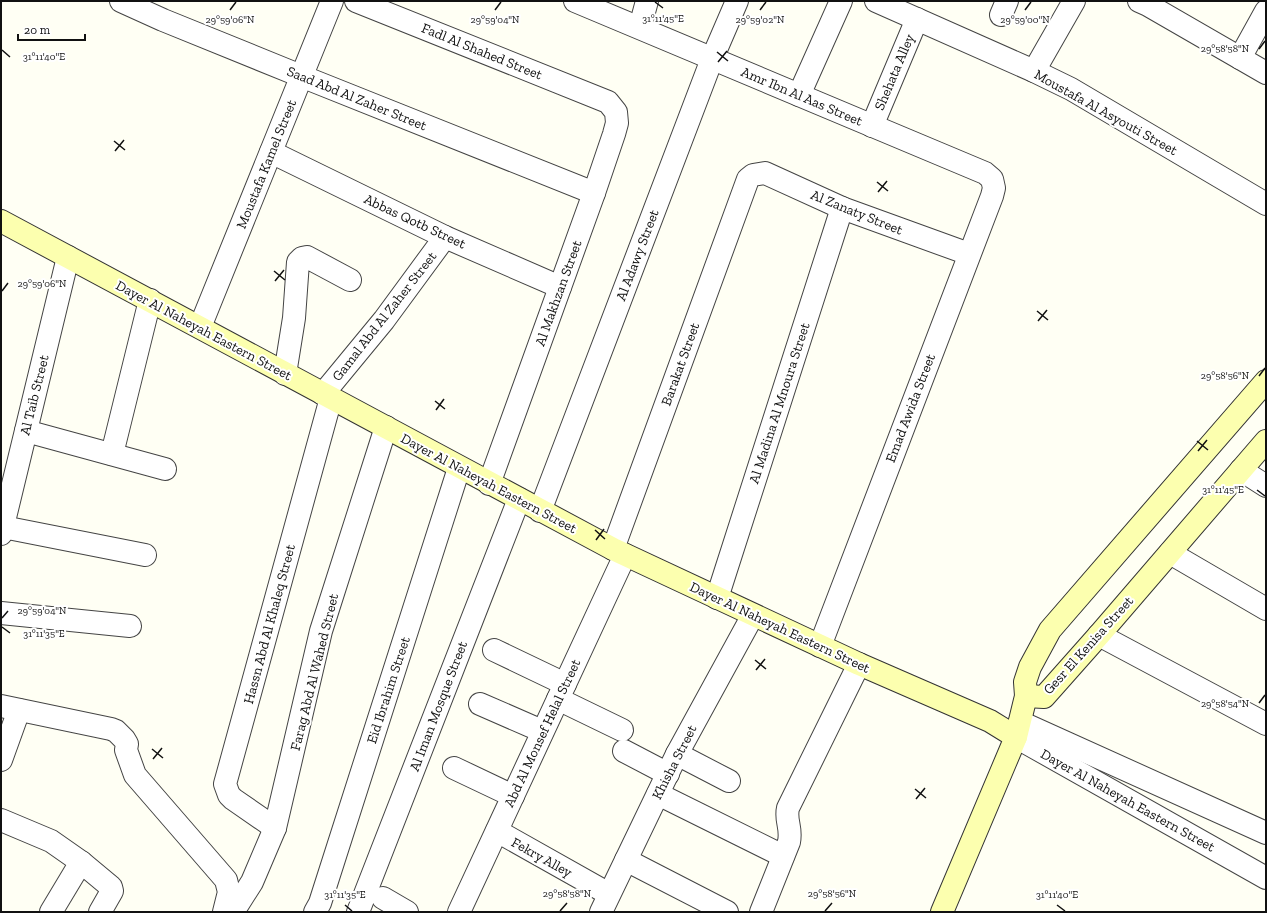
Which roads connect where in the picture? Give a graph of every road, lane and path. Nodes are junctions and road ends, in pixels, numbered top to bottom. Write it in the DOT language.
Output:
graph roads {
  1 [pos="121,1"];
  2 [pos="332,1"];
  3 [pos="356,1"];
  4 [pos="575,1"];
  5 [pos="646,1"];
  6 [pos="737,1"];
  7 [pos="840,1"];
  8 [pos="876,1"];
  9 [pos="1074,1"];
  10 [pos="1146,2"];
  11 [pos="1266,11"];
  12 [pos="917,19"];
  13 [pos="640,27"];
  14 [pos="1240,58"];
  15 [pos="712,59"];
  16 [pos="1034,71"];
  17 [pos="1266,73"];
  18 [pos="301,76"];
  19 [pos="798,95"];
  20 [pos="608,102"];
  21 [pos="872,126"];
  22 [pos="271,152"];
  23 [pos="985,173"];
  24 [pos="748,179"];
  25 [pos="594,193"];
  26 [pos="1266,204"];
  27 [pos="842,208"];
  28 [pos="1,221"];
  29 [pos="445,237"];
  30 [pos="969,254"];
  31 [pos="68,256"];
  32 [pos="350,280"];
  33 [pos="560,287"];
  34 [pos="150,300"];
  35 [pos="200,327"];
  36 [pos="285,374"];
  37 [pos="1266,381"];
  38 [pos="327,396"];
  39 [pos="386,427"];
  40 [pos="26,431"];
  41 [pos="1266,441"];
  42 [pos="112,454"];
  43 [pos="459,468"];
  44 [pos="166,469"];
  45 [pos="1241,470"];
  46 [pos="489,484"];
  47 [pos="1266,486"];
  48 [pos="519,499"];
  49 [pos="540,511"];
  50 [pos="2,530"];
  51 [pos="619,552"];
  52 [pos="1170,553"];
  53 [pos="145,555"];
  54 [pos="717,598"];
  55 [pos="1266,609"];
  56 [pos="1,613"];
  57 [pos="752,615"];
  58 [pos="130,626"];
  59 [pos="1099,635"];
  60 [pos="820,646"];
  61 [pos="494,650"];
  62 [pos="859,664"];
  63 [pos="561,691"];
  64 [pos="1026,696"];
  65 [pos="480,704"];
  66 [pos="10,708"];
  67 [pos="1266,724"];
  68 [pos="1018,730"];
  69 [pos="542,732"];
  70 [pos="677,754"];
  71 [pos="1,760"];
  72 [pos="454,768"];
  73 [pos="668,774"];
  74 [pos="729,781"];
  75 [pos="658,794"];
  76 [pos="513,796"];
  77 [pos="1,820"];
  78 [pos="275,828"];
  79 [pos="497,831"];
  80 [pos="1266,833"];
  81 [pos="783,856"];
  82 [pos="626,860"];
  83 [pos="81,862"];
  84 [pos="1266,878"];
  85 [pos="383,898"];
  86 [pos="605,903"];
  87 [pos="51,912"];
  88 [pos="100,912"];
  89 [pos="224,912"];
  90 [pos="233,912"];
  91 [pos="315,912"];
  92 [pos="358,912"];
  93 [pos="407,912"];
  94 [pos="459,912"];
  95 [pos="727,912"];
  96 [pos="761,912"];
  97 [pos="942,912"];
  1 -- 18 [label="street, Saad Abd Al Zaher Street"];
  2 -- 18 [label="street, Moustafa Kamel Street"];
  3 -- 20 [label="street, Fadl Al Shahed Street"];
  4 -- 13 [label="street, Amr Ibn Al Aas Street"];
  5 -- 13 [label="street"];
  6 -- 15 [label="street, Al Adawy Street"];
  7 -- 19 [label="street"];
  8 -- 12 [label="street, Moustafa Al Asyouti Street"];
  9 -- 16 [label="street"];
  10 -- 14 [label="street"];
  11 -- 14 [label="street"];
  12 -- 16 [label="street, Moustafa Al Asyouti Street"];
  12 -- 21 [label="street, Shehata Alley"];
  13 -- 15 [label="street, Amr Ibn Al Aas Street"];
  14 -- 17 [label="street"];
  15 -- 19 [label="street, Amr Ibn Al Aas Street"];
  15 -- 49 [label="street, Al Adawy Street"];
  16 -- 26 [label="street, Moustafa Al Asyouti Street"];
  18 -- 22 [label="street, Moustafa Kamel Street"];
  18 -- 25 [label="street, Saad Abd Al Zaher Street"];
  19 -- 21 [label="street, Amr Ibn Al Aas Street"];
  20 -- 25 [label="street, Al Makhzan Street"];
  21 -- 23 [label="street, Amr Ibn Al Aas Street"];
  22 -- 29 [label="street, Abbas Qotb Street"];
  22 -- 35 [label="street, Moustafa Kamel Street"];
  23 -- 30 [label="street, Emad Awida Street"];
  24 -- 27 [label="street, Al Zanaty Street"];
  24 -- 51 [label="street, Barakat Street"];
  25 -- 33 [label="street, Al Makhzan Street"];
  27 -- 30 [label="street, Al Zanaty Street"];
  27 -- 54 [label="street, Al Madina Al Mnoura Street"];
  28 -- 31 [label="street, Dayer Al Naheyah Eastern Street"];
  29 -- 33 [label="street, Abbas Qotb Street"];
  29 -- 38 [label="street, Gamal Abd Al Zaher Street"];
  30 -- 60 [label="street, Emad Awida Street"];
  31 -- 34 [label="street, Dayer Al Naheyah Eastern Street"];
  31 -- 40 [label="street, Al Taib Street"];
  32 -- 36 [label="street"];
  33 -- 46 [label="street, Al Makhzan Street"];
  34 -- 35 [label="street, Dayer Al Naheyah Eastern Street"];
  34 -- 42 [label="street"];
  35 -- 36 [label="street, Dayer Al Naheyah Eastern Street"];
  36 -- 38 [label="street, Dayer Al Naheyah Eastern Street"];
  37 -- 64 [label="street, Gesr El Kenisa Street"];
  38 -- 39 [label="street, Dayer Al Naheyah Eastern Street"];
  38 -- 78 [label="street, Hassn Abd Al Khaleq Street"];
  39 -- 43 [label="street, Dayer Al Naheyah Eastern Street"];
  39 -- 78 [label="street, Farag Abd Al Wahed Street"];
  40 -- 42 [label="street"];
  40 -- 50 [label="street, Al Taib Street"];
  41 -- 45 [label="street, Gesr El Kenisa Street"];
  42 -- 44 [label="street"];
  43 -- 46 [label="street, Dayer Al Naheyah Eastern Street"];
  43 -- 91 [label="street, Eid Ibrahim Street"];
  45 -- 47 [label="street"];
  45 -- 52 [label="street, Gesr El Kenisa Street"];
  46 -- 48 [label="street, Dayer Al Naheyah Eastern Street"];
  48 -- 49 [label="street, Dayer Al Naheyah Eastern Street"];
  48 -- 92 [label="street, Al Iman Mosque Street"];
  49 -- 51 [label="street, Dayer Al Naheyah Eastern Street"];
  50 -- 53 [label="street"];
  51 -- 54 [label="street, Dayer Al Naheyah Eastern Street"];
  51 -- 63 [label="street, Abd Al Monsef Helal Street"];
  52 -- 55 [label="street"];
  52 -- 59 [label="street, Gesr El Kenisa Street"];
  54 -- 57 [label="street, Dayer Al Naheyah Eastern Street"];
  56 -- 58 [label="street"];
  57 -- 60 [label="street, Dayer Al Naheyah Eastern Street"];
  57 -- 70 [label="street, Khisha Street"];
  59 -- 64 [label="street, Gesr El Kenisa Street"];
  59 -- 67 [label="street"];
  60 -- 62 [label="street, Dayer Al Naheyah Eastern Street"];
  61 -- 63 [label="street"];
  62 -- 68 [label="street, Dayer Al Naheyah Eastern Street"];
  62 -- 81 [label="street"];
  63 -- 69 [label="street, Abd Al Monsef Helal Street"];
  63 -- 73 [label="street"];
  64 -- 68 [label="street"];
  65 -- 69 [label="street"];
  66 -- 71 [label="street"];
  66 -- 89 [label="street"];
  68 -- 80 [label="street, Dayer Al Naheyah Eastern Street"];
  68 -- 84 [label="street, Dayer Al Naheyah Eastern Street"];
  68 -- 97 [label="street"];
  69 -- 76 [label="street, Abd Al Monsef Helal Street"];
  70 -- 73 [label="street, Khisha Street"];
  70 -- 74 [label="street"];
  72 -- 76 [label="street"];
  73 -- 75 [label="street, Khisha Street"];
  75 -- 81 [label="street"];
  75 -- 82 [label="street, Khisha Street"];
  76 -- 79 [label="street, Abd Al Monsef Helal Street"];
  77 -- 83 [label="street"];
  78 -- 90 [label="street, Farag Abd Al Wahed Street"];
  79 -- 86 [label="street, Fekry Alley"];
  79 -- 94 [label="street, Abd Al Monsef Helal Street"];
  81 -- 96 [label="street"];
  82 -- 86 [label="street, Khisha Street"];
  82 -- 95 [label="street"];
  83 -- 87 [label="street"];
  83 -- 88 [label="street"];
  85 -- 93 [label="street"];
}
